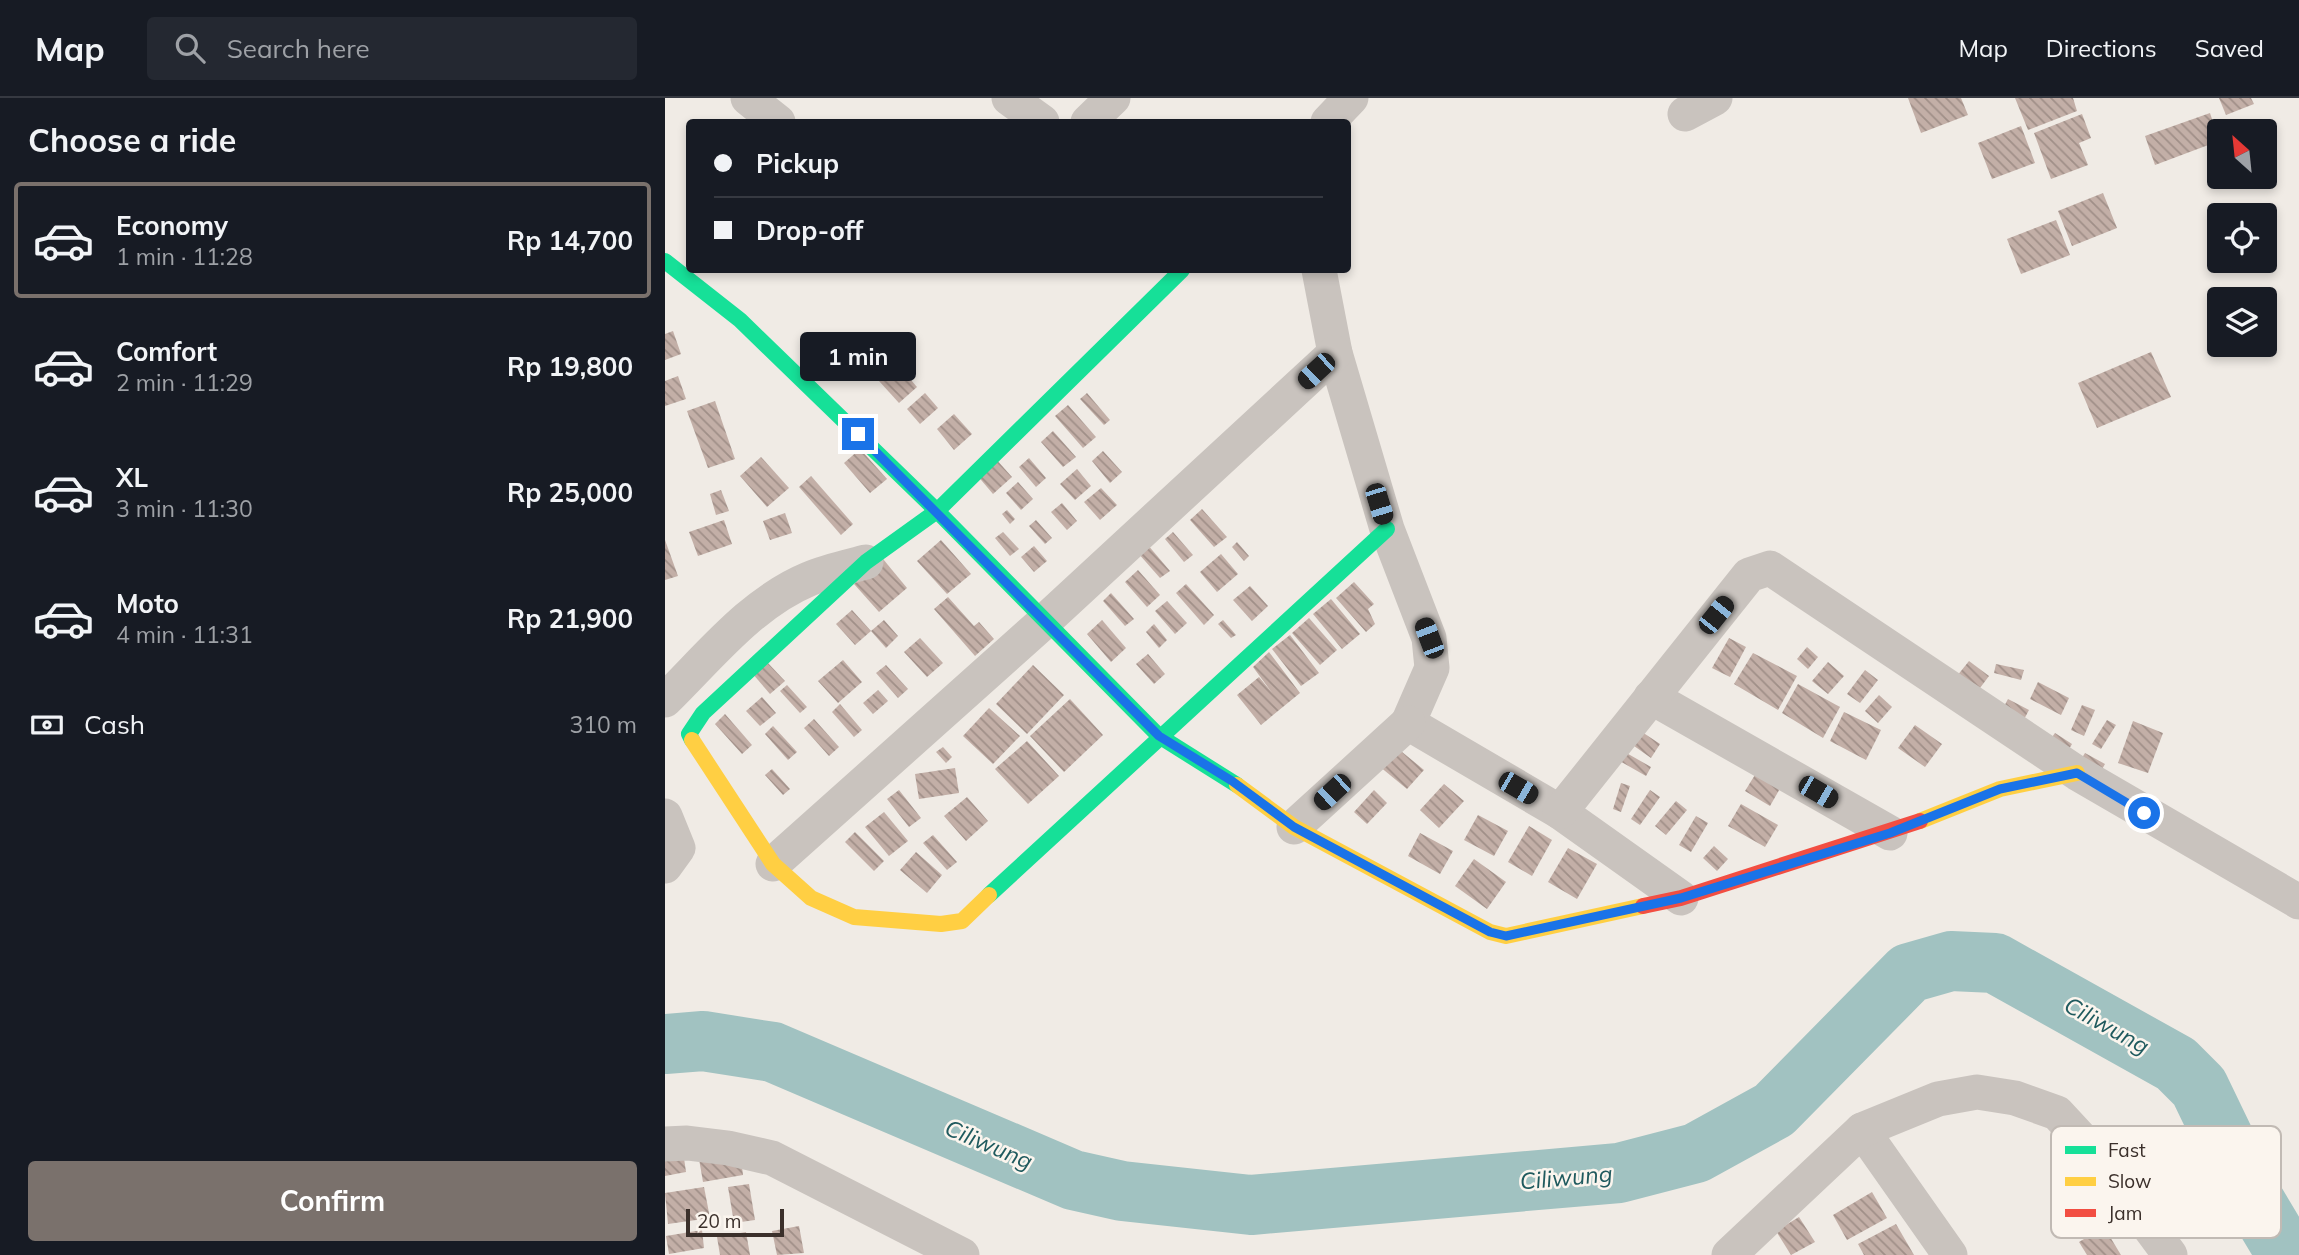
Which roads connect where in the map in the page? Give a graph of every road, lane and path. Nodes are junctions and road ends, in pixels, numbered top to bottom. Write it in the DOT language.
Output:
graph roads {
  1 [pos="748,98"];
  2 [pos="1009,98"];
  3 [pos="1113,98"];
  4 [pos="1351,98"];
  5 [pos="774,119"];
  6 [pos="1038,119"];
  7 [pos="1091,119"];
  8 [pos="1331,119"];
  9 [pos="665,261"];
  10 [pos="1179,273"];
  11 [pos="1320,273"];
  12 [pos="1335,353"];
  13 [pos="937,510"];
  14 [pos="1387,529"];
  15 [pos="866,562"];
  16 [pos="1046,620"];
  17 [pos="1651,696"];
  18 [pos="665,700"];
  19 [pos="1408,723"];
  20 [pos="1159,736"];
  21 [pos="2077,773"];
  22 [pos="1560,812"];
  23 [pos="665,816"];
  24 [pos="1294,827"];
  25 [pos="1890,833"];
  26 [pos="773,864"];
  27 [pos="665,866"];
  28 [pos="1681,898"];
  29 [pos="2299,902"];
  30 [pos="2069,1126"];
  31 [pos="1862,1130"];
  32 [pos="665,1144"];
  33 [pos="2157,1238"];
  34 [pos="961,1255"];
  35 [pos="1729,1255"];
  36 [pos="1950,1255"];
  37 [pos="2170,1255"];
  1 -- 5 [label="street"];
  2 -- 6 [label="street"];
  3 -- 7 [label="street"];
  4 -- 8 [label="street"];
  9 -- 13 [label="street"];
  10 -- 13 [label="street"];
  11 -- 12 [label="street"];
  12 -- 14 [label="street"];
  12 -- 16 [label="street"];
  13 -- 15 [label="street"];
  13 -- 16 [label="street"];
  14 -- 19 [label="street"];
  14 -- 20 [label="street"];
  15 -- 18 [label="street"];
  15 -- 26 [label="street"];
  16 -- 20 [label="street"];
  16 -- 26 [label="street"];
  17 -- 21 [label="street"];
  17 -- 22 [label="street"];
  17 -- 25 [label="street"];
  19 -- 22 [label="street"];
  19 -- 24 [label="street"];
  20 -- 24 [label="street"];
  20 -- 26 [label="street"];
  21 -- 25 [label="street"];
  21 -- 29 [label="street"];
  22 -- 28 [label="street"];
  23 -- 27 [label="street"];
  24 -- 28 [label="street"];
  25 -- 28 [label="street"];
  30 -- 31 [label="street"];
  31 -- 35 [label="street"];
  31 -- 36 [label="street"];
  32 -- 34 [label="street"];
  33 -- 37 [label="street"];
}
